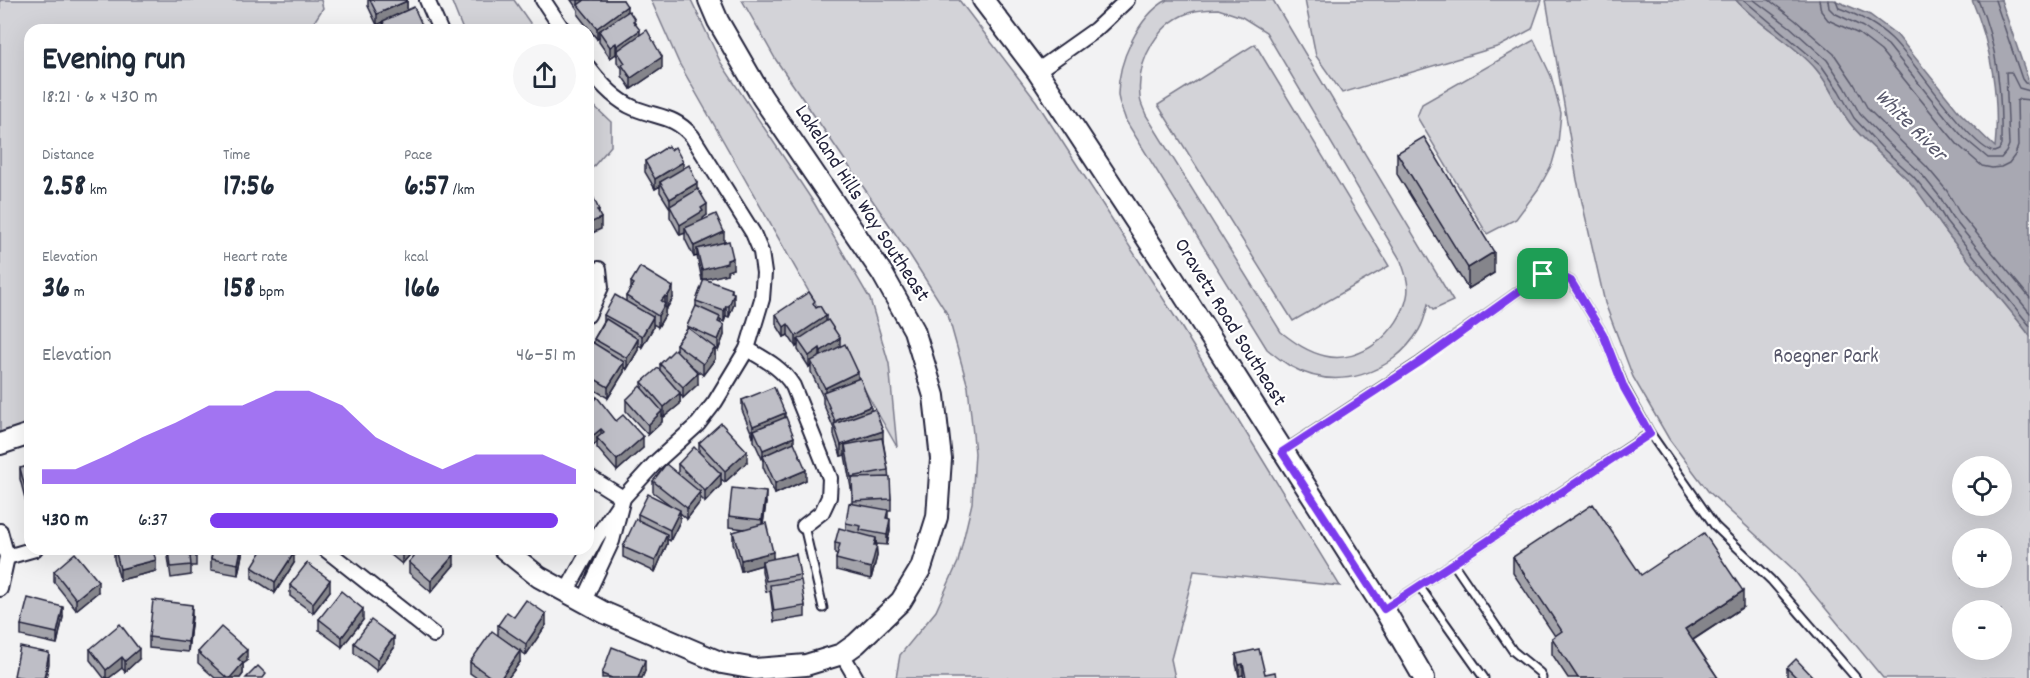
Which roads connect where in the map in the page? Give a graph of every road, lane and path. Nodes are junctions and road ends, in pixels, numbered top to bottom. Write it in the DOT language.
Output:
graph roads {
  1 [pos="427,0"];
  2 [pos="543,0"];
  3 [pos="709,0"];
  4 [pos="983,0"];
  5 [pos="1127,0"];
  6 [pos="437,24"];
  7 [pos="559,24"];
  8 [pos="1038,71"];
  9 [pos="594,75"];
  10 [pos="599,269"];
  11 [pos="594,302"];
  12 [pos="747,349"];
  13 [pos="1650,434"];
  14 [pos="24,436"];
  15 [pos="0,444"];
  16 [pos="1282,452"];
  17 [pos="594,480"];
  18 [pos="623,498"];
  19 [pos="804,526"];
  20 [pos="0,531"];
  21 [pos="594,542"];
  22 [pos="24,552"];
  23 [pos="333,555"];
  24 [pos="512,555"];
  25 [pos="587,555"];
  26 [pos="7,557"];
  27 [pos="1453,563"];
  28 [pos="1419,585"];
  29 [pos="0,589"];
  30 [pos="566,592"];
  31 [pos="584,603"];
  32 [pos="823,608"];
  33 [pos="1384,609"];
  34 [pos="434,635"];
  35 [pos="842,654"];
  36 [pos="856,678"];
  37 [pos="1424,678"];
  38 [pos="1484,678"];
  39 [pos="1542,678"];
  40 [pos="1856,678"];
  1 -- 6 [label="street"];
  2 -- 7 [label="street"];
  3 -- 35 [label="street, Lakeland Hills Way Southeast"];
  4 -- 8 [label="street, Oravetz Road Southeast"];
  5 -- 8 [label="street"];
  8 -- 16 [label="street, Oravetz Road Southeast"];
  9 -- 12 [label="street"];
  10 -- 11 [label="street"];
  12 -- 18 [label="street"];
  12 -- 19 [label="street"];
  13 -- 16 [label="lane"];
  13 -- 27 [label="lane"];
  13 -- 40 [label="lane"];
  14 -- 15 [label="street"];
  16 -- 33 [label="street, Oravetz Road Southeast"];
  17 -- 18 [label="street"];
  18 -- 21 [label="street"];
  18 -- 31 [label="street"];
  19 -- 32 [label="lane"];
  20 -- 26 [label="street"];
  22 -- 26 [label="street"];
  23 -- 34 [label="street"];
  24 -- 30 [label="street, Lakeland Hills Way Southeast"];
  25 -- 30 [label="street"];
  26 -- 29 [label="street"];
  27 -- 28 [label="lane"];
  27 -- 39 [label="lane"];
  28 -- 33 [label="lane"];
  28 -- 38 [label="lane"];
  30 -- 31 [label="street, Lakeland Hills Way Southeast"];
  31 -- 35 [label="street, Lakeland Hills Way Southeast"];
  33 -- 37 [label="street, Oravetz Road Southeast"];
  35 -- 36 [label="street"];
}
